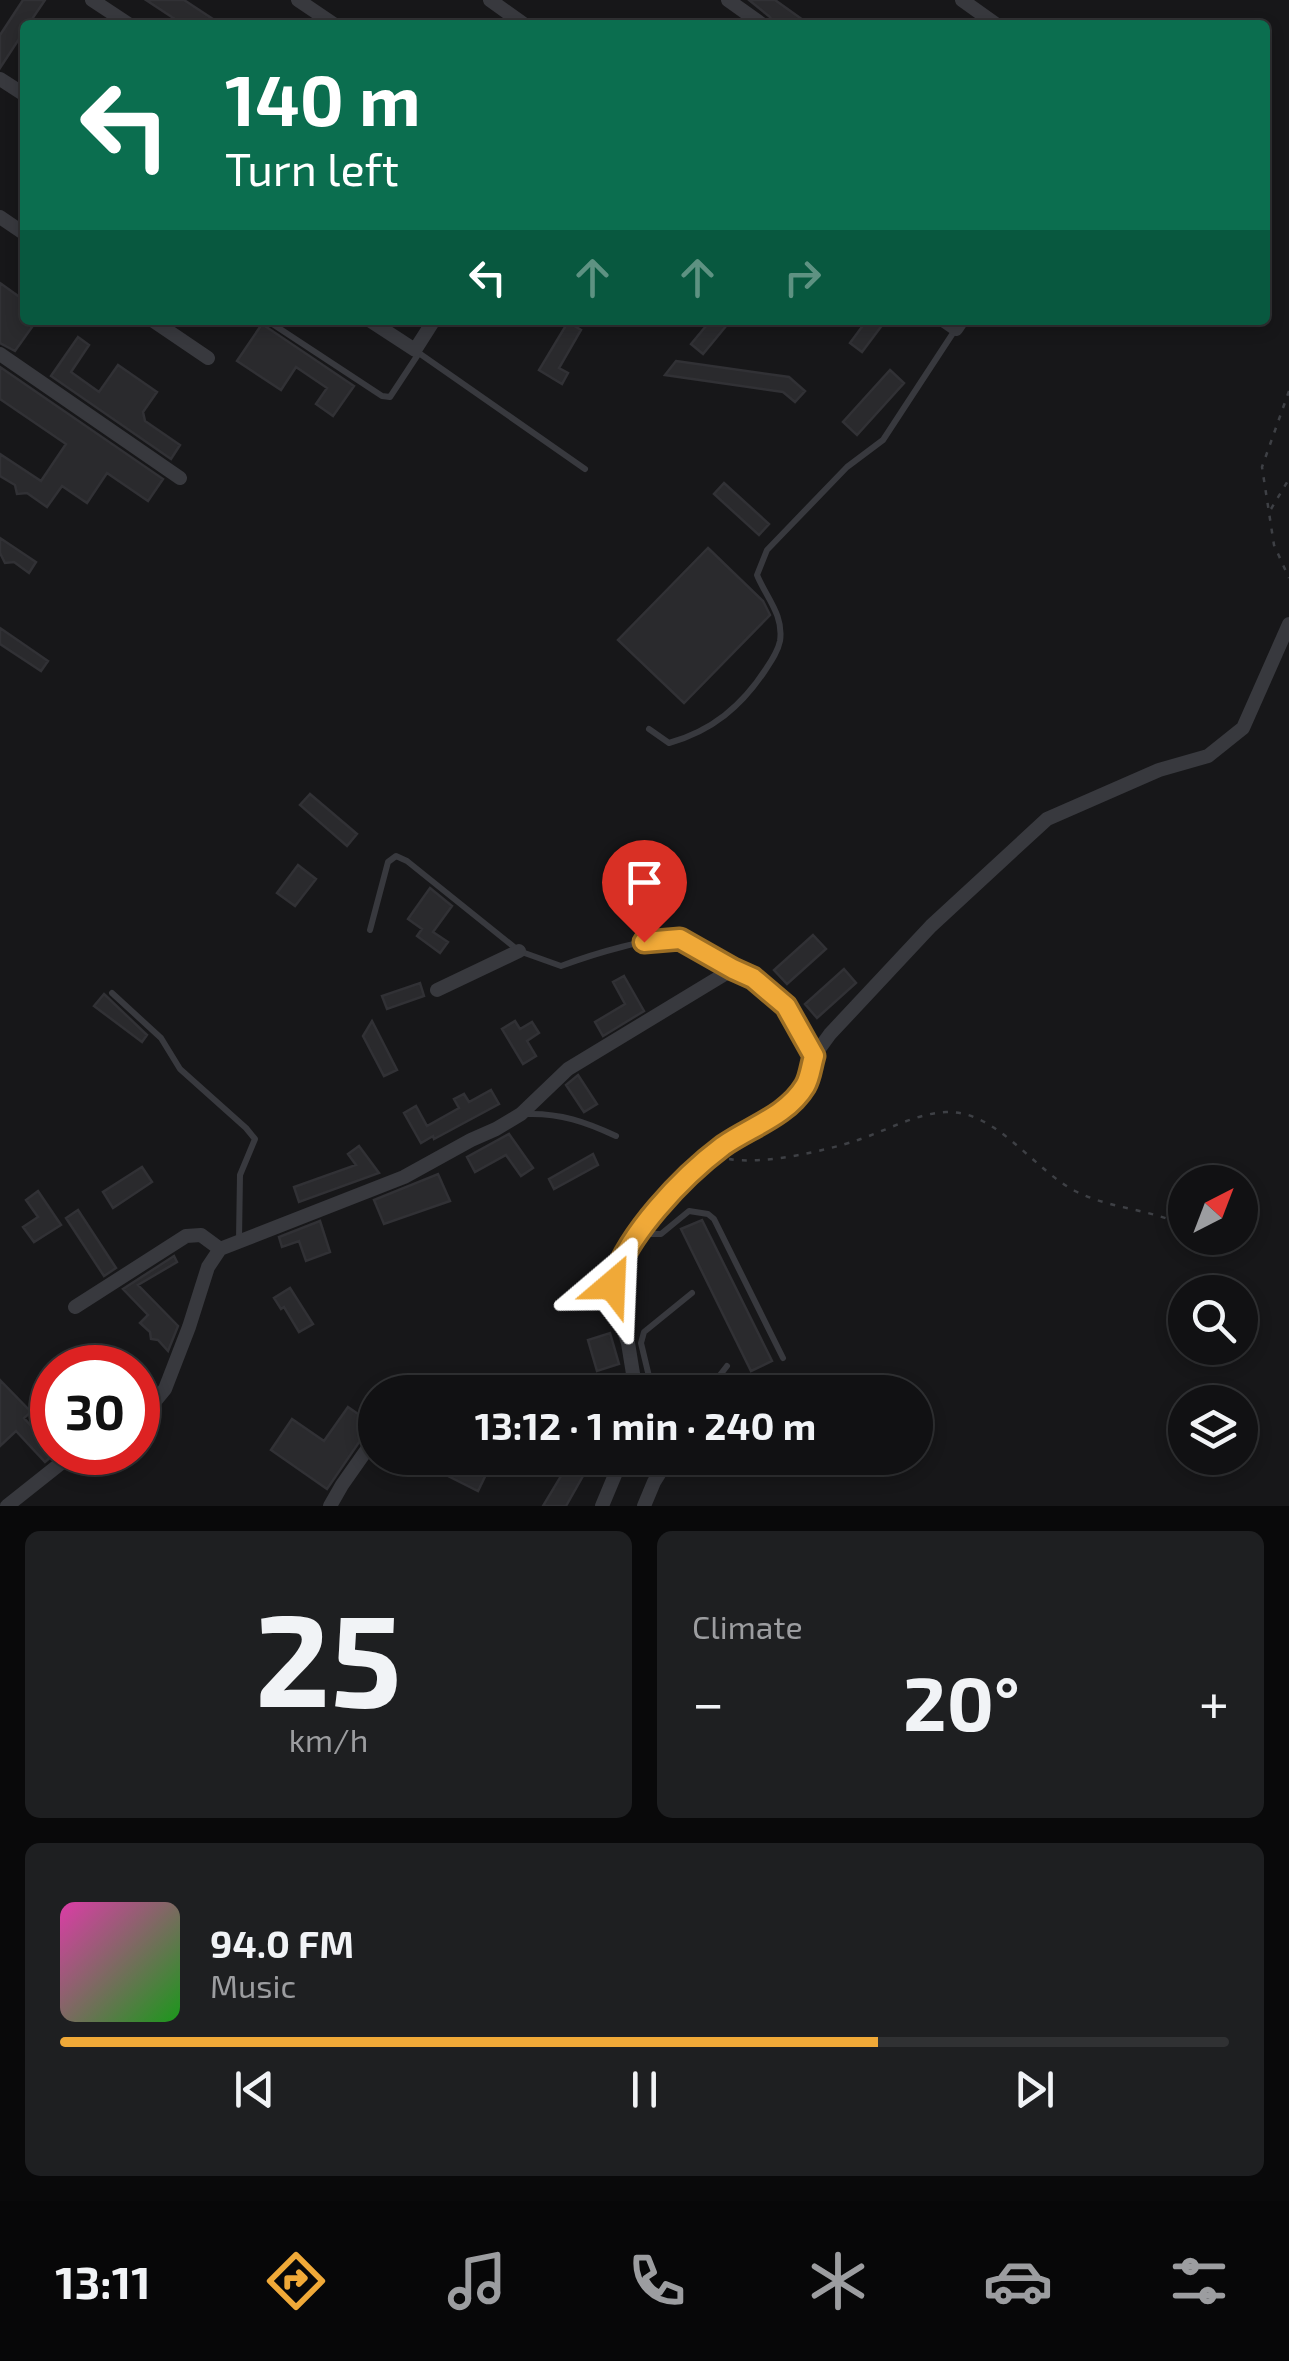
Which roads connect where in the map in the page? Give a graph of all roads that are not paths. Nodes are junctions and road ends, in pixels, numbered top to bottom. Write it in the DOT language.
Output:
graph roads {
  1 [pos="92,0"];
  2 [pos="298,0"];
  3 [pos="490,0"];
  4 [pos="728,0"];
  5 [pos="962,0"];
  6 [pos="122,20"];
  7 [pos="328,20"];
  8 [pos="518,20"];
  9 [pos="756,20"];
  10 [pos="990,20"];
  11 [pos="159,325"];
  12 [pos="274,325"];
  13 [pos="376,325"];
  14 [pos="431,325"];
  15 [pos="953,325"];
  16 [pos="417,352"];
  17 [pos="0,354"];
  18 [pos="208,358"];
  19 [pos="584,469"];
  20 [pos="180,478"];
  21 [pos="1289,624"];
  22 [pos="649,729"];
  23 [pos="370,930"];
  24 [pos="519,951"];
  25 [pos="733,969"];
  26 [pos="436,990"];
  27 [pos="112,993"];
  28 [pos="814,1056"];
  29 [pos="520,1114"];
  30 [pos="616,1136"];
  31 [pos="638,1234"];
  32 [pos="238,1240"];
  33 [pos="220,1249"];
  34 [pos="692,1293"];
  35 [pos="75,1307"];
  36 [pos="783,1358"];
  37 [pos="728,1366"];
  38 [pos="638,1375"];
  39 [pos="642,1375"];
  40 [pos="720,1375"];
  41 [pos="160,1395"];
  42 [pos="358,1462"];
  43 [pos="46,1475"];
  44 [pos="615,1475"];
  45 [pos="658,1475"];
  46 [pos="8,1506"];
  47 [pos="330,1506"];
  48 [pos="602,1506"];
  49 [pos="644,1506"];
  1 -- 6 [label="street"];
  2 -- 7 [label="street"];
  3 -- 8 [label="street"];
  4 -- 9 [label="street"];
  5 -- 10 [label="street"];
  11 -- 18 [label="street"];
  12 -- 16 [label="lane"];
  13 -- 16 [label="street"];
  14 -- 16 [label="street"];
  15 -- 22 [label="lane"];
  16 -- 19 [label="lane"];
  17 -- 20 [label="street"];
  21 -- 28 [label="street"];
  23 -- 24 [label="lane"];
  24 -- 25 [label="lane"];
  24 -- 26 [label="street"];
  25 -- 28 [label="street"];
  25 -- 29 [label="street"];
  27 -- 32 [label="lane"];
  28 -- 31 [label="street"];
  29 -- 30 [label="lane"];
  29 -- 32 [label="street"];
  31 -- 36 [label="lane"];
  31 -- 38 [label="street"];
  32 -- 33 [label="street"];
  33 -- 35 [label="street"];
  33 -- 41 [label="street"];
  34 -- 39 [label="lane"];
  37 -- 40 [label="lane"];
  42 -- 47 [label="street"];
  43 -- 46 [label="street"];
  44 -- 48 [label="street"];
  45 -- 49 [label="street"];
}
